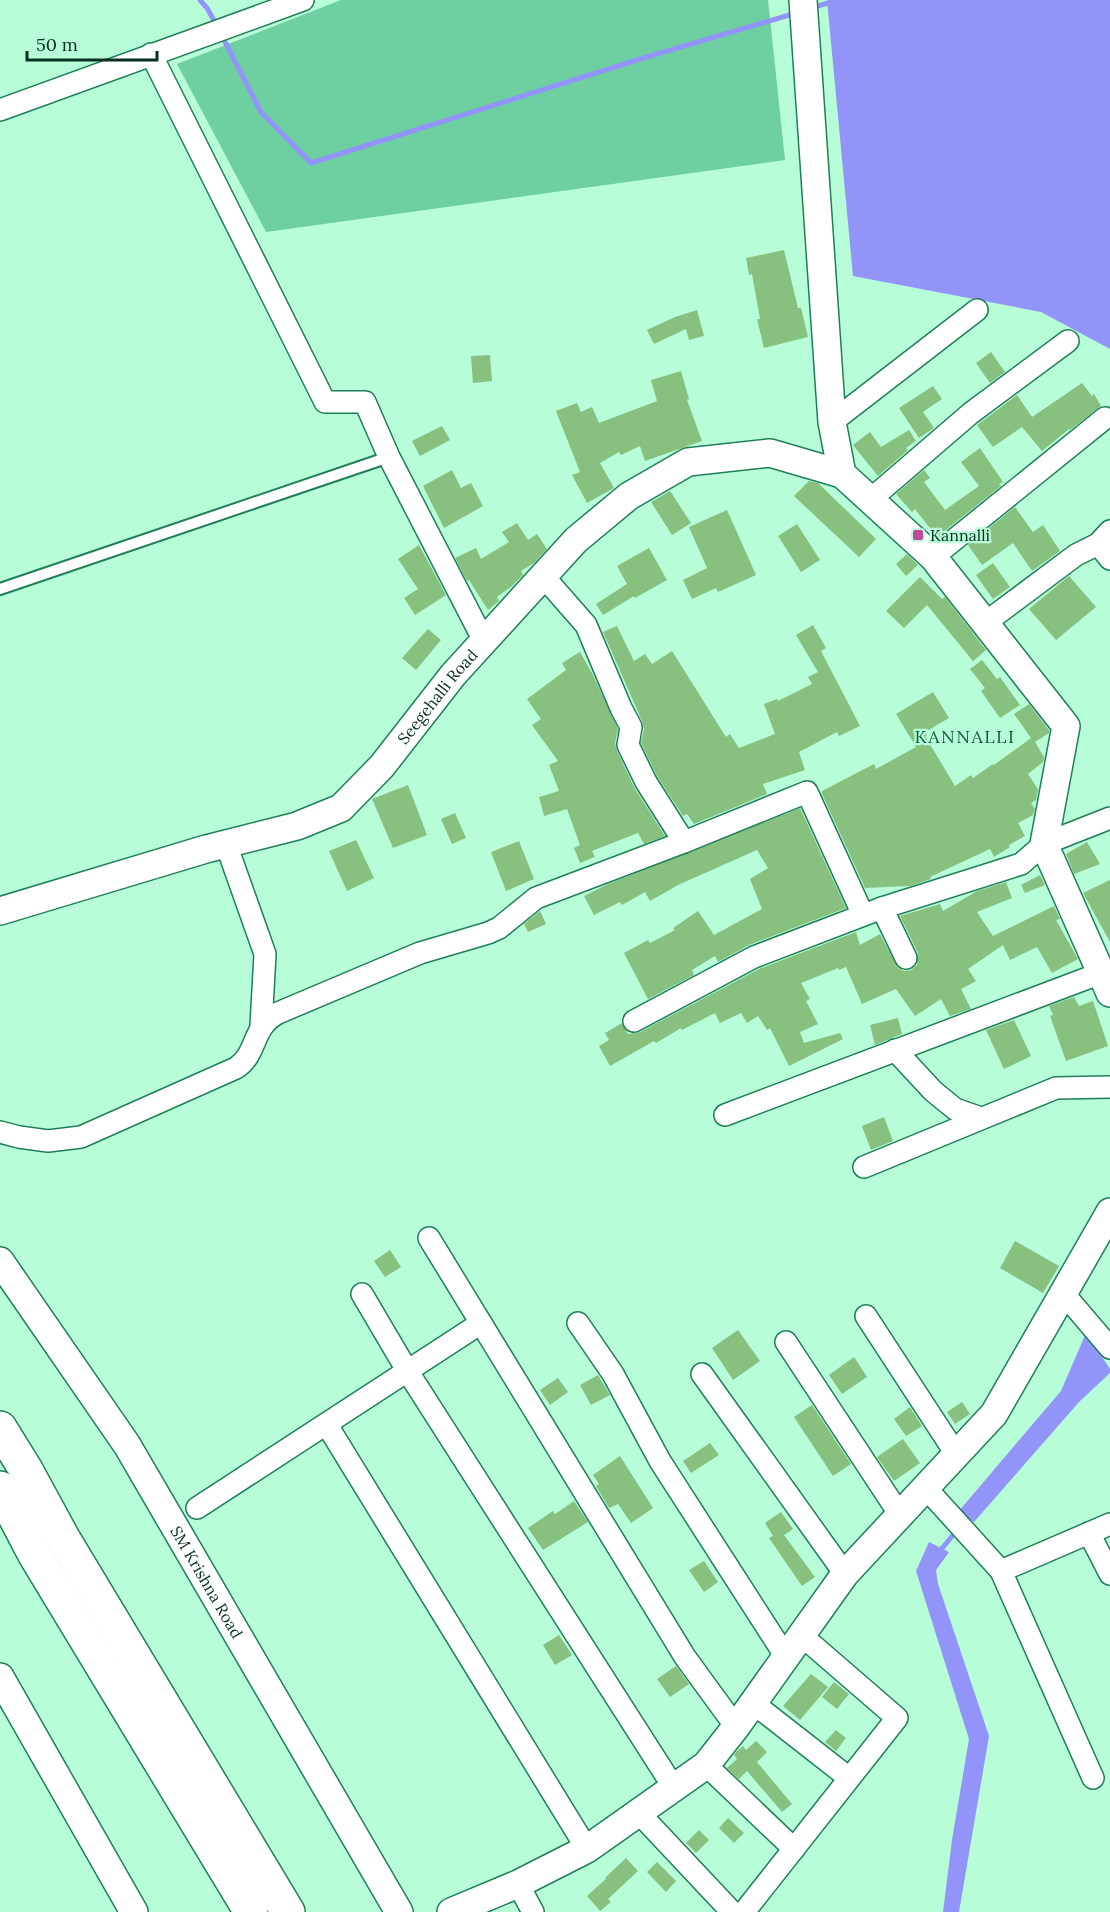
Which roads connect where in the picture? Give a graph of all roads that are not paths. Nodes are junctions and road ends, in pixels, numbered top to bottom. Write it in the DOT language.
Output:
graph roads {
  1 [pos="301,1"];
  2 [pos="804,6"];
  3 [pos="151,54"];
  4 [pos="0,110"];
  5 [pos="976,310"];
  6 [pos="1068,341"];
  7 [pos="1105,418"];
  8 [pos="832,422"];
  9 [pos="389,457"];
  10 [pos="842,474"];
  11 [pos="871,499"];
  12 [pos="1106,545"];
  13 [pos="933,557"];
  14 [pos="544,577"];
  15 [pos="0,589"];
  16 [pos="985,623"];
  17 [pos="484,641"];
  18 [pos="1110,818"];
  19 [pos="684,842"];
  20 [pos="226,844"];
  21 [pos="1044,844"];
  22 [pos="0,911"];
  23 [pos="872,911"];
  24 [pos="906,958"];
  25 [pos="1105,983"];
  26 [pos="634,1021"];
  27 [pos="261,1026"];
  28 [pos="895,1050"];
  29 [pos="1110,1087"];
  30 [pos="725,1115"];
  31 [pos="981,1118"];
  32 [pos="0,1132"];
  33 [pos="864,1167"];
  34 [pos="1110,1212"];
  35 [pos="429,1238"];
  36 [pos="0,1261"];
  37 [pos="362,1294"];
  38 [pos="1064,1294"];
  39 [pos="866,1316"];
  40 [pos="481,1323"];
  41 [pos="578,1323"];
  42 [pos="786,1342"];
  43 [pos="1110,1348"];
  44 [pos="408,1372"];
  45 [pos="702,1374"];
  46 [pos="327,1425"];
  47 [pos="0,1428"];
  48 [pos="956,1454"];
  49 [pos="925,1487"];
  50 [pos="0,1488"];
  51 [pos="197,1508"];
  52 [pos="900,1515"];
  53 [pos="1110,1524"];
  54 [pos="1089,1533"];
  55 [pos="1001,1571"];
  56 [pos="845,1574"];
  57 [pos="1110,1574"];
  58 [pos="794,1646"];
  59 [pos="0,1677"];
  60 [pos="753,1703"];
  61 [pos="736,1727"];
  62 [pos="706,1765"];
  63 [pos="849,1778"];
  64 [pos="1093,1778"];
  65 [pos="674,1788"];
  66 [pos="638,1812"];
  67 [pos="587,1849"];
  68 [pos="794,1849"];
  69 [pos="518,1884"];
  70 [pos="134,1912"];
  71 [pos="251,1912"];
  72 [pos="288,1912"];
  73 [pos="399,1912"];
  74 [pos="451,1912"];
  75 [pos="533,1912"];
  76 [pos="732,1912"];
  77 [pos="744,1912"];
  1 -- 3 [label="street"];
  2 -- 8 [label="street"];
  3 -- 4 [label="street"];
  3 -- 9 [label="street"];
  5 -- 8 [label="street"];
  6 -- 11 [label="street"];
  7 -- 13 [label="street"];
  8 -- 10 [label="street"];
  9 -- 15 [label="lane"];
  9 -- 17 [label="street"];
  10 -- 11 [label="street"];
  10 -- 14 [label="street, Seegehalli Road"];
  11 -- 13 [label="street"];
  12 -- 16 [label="street"];
  13 -- 16 [label="street"];
  14 -- 17 [label="street, Seegehalli Road"];
  14 -- 19 [label="street"];
  16 -- 21 [label="street"];
  17 -- 20 [label="street, Seegehalli Road"];
  18 -- 21 [label="street"];
  19 -- 23 [label="street"];
  19 -- 27 [label="street"];
  20 -- 22 [label="street, Seegehalli Road"];
  20 -- 27 [label="street"];
  21 -- 23 [label="street"];
  21 -- 25 [label="street"];
  23 -- 24 [label="street"];
  23 -- 26 [label="street"];
  25 -- 28 [label="street"];
  27 -- 32 [label="street"];
  28 -- 30 [label="street"];
  28 -- 31 [label="street"];
  29 -- 31 [label="street"];
  31 -- 33 [label="street"];
  34 -- 38 [label="street"];
  35 -- 40 [label="street"];
  36 -- 73 [label="street, SM Krishna Road"];
  37 -- 44 [label="street"];
  38 -- 43 [label="street"];
  38 -- 48 [label="street"];
  39 -- 48 [label="street"];
  40 -- 44 [label="street"];
  40 -- 61 [label="street"];
  41 -- 58 [label="street"];
  42 -- 52 [label="street"];
  44 -- 46 [label="street"];
  44 -- 65 [label="street"];
  45 -- 56 [label="street"];
  46 -- 51 [label="street"];
  46 -- 67 [label="street"];
  47 -- 72 [label="highway"];
  48 -- 49 [label="street"];
  49 -- 52 [label="street"];
  49 -- 55 [label="street"];
  50 -- 71 [label="highway"];
  52 -- 56 [label="street"];
  53 -- 54 [label="street"];
  54 -- 55 [label="street"];
  54 -- 57 [label="street"];
  55 -- 64 [label="street"];
  56 -- 58 [label="street"];
  58 -- 60 [label="street"];
  58 -- 63 [label="street"];
  59 -- 70 [label="street"];
  60 -- 61 [label="street"];
  60 -- 63 [label="street"];
  61 -- 62 [label="street"];
  62 -- 65 [label="street"];
  62 -- 68 [label="street"];
  63 -- 68 [label="street"];
  65 -- 66 [label="street"];
  66 -- 67 [label="street"];
  66 -- 76 [label="street"];
  67 -- 69 [label="street"];
  68 -- 77 [label="street"];
  69 -- 74 [label="street"];
  69 -- 75 [label="street"];
}
